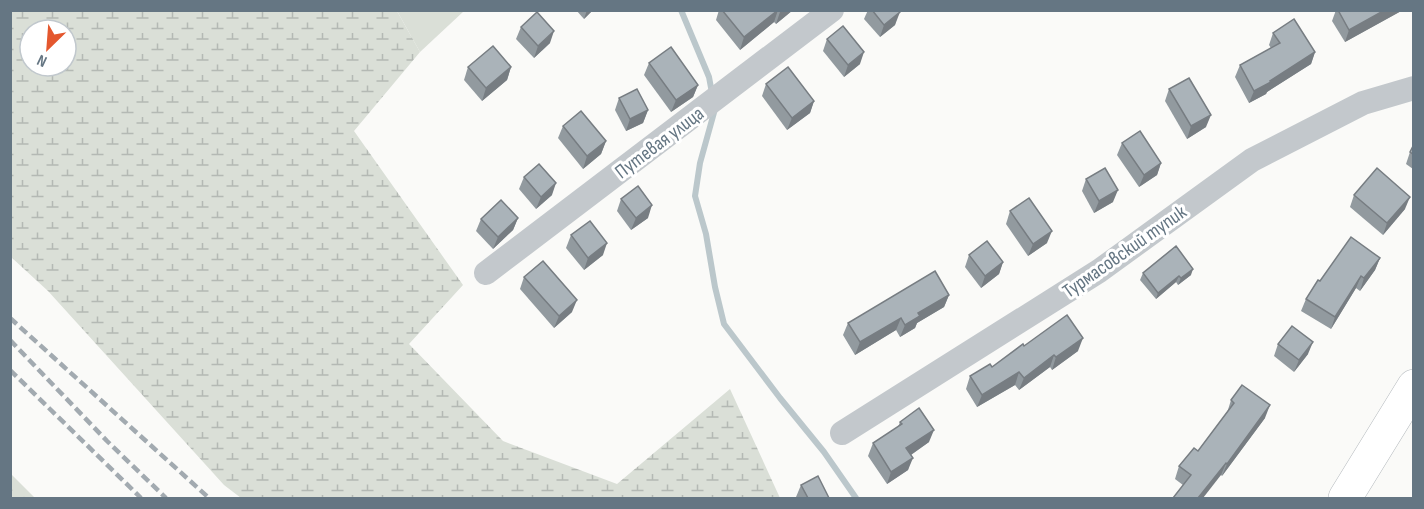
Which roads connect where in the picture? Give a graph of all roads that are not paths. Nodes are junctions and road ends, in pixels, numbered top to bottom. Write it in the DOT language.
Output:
graph roads {
  1 [pos="832,10"];
  2 [pos="1413,88"];
  3 [pos="486,273"];
  4 [pos="1413,386"];
  5 [pos="842,433"];
  6 [pos="1345,498"];
  1 -- 3 [label="street, Путевая улица"];
  2 -- 5 [label="street, Турмасовский тупик"];
  4 -- 6 [label="main road"];
}
